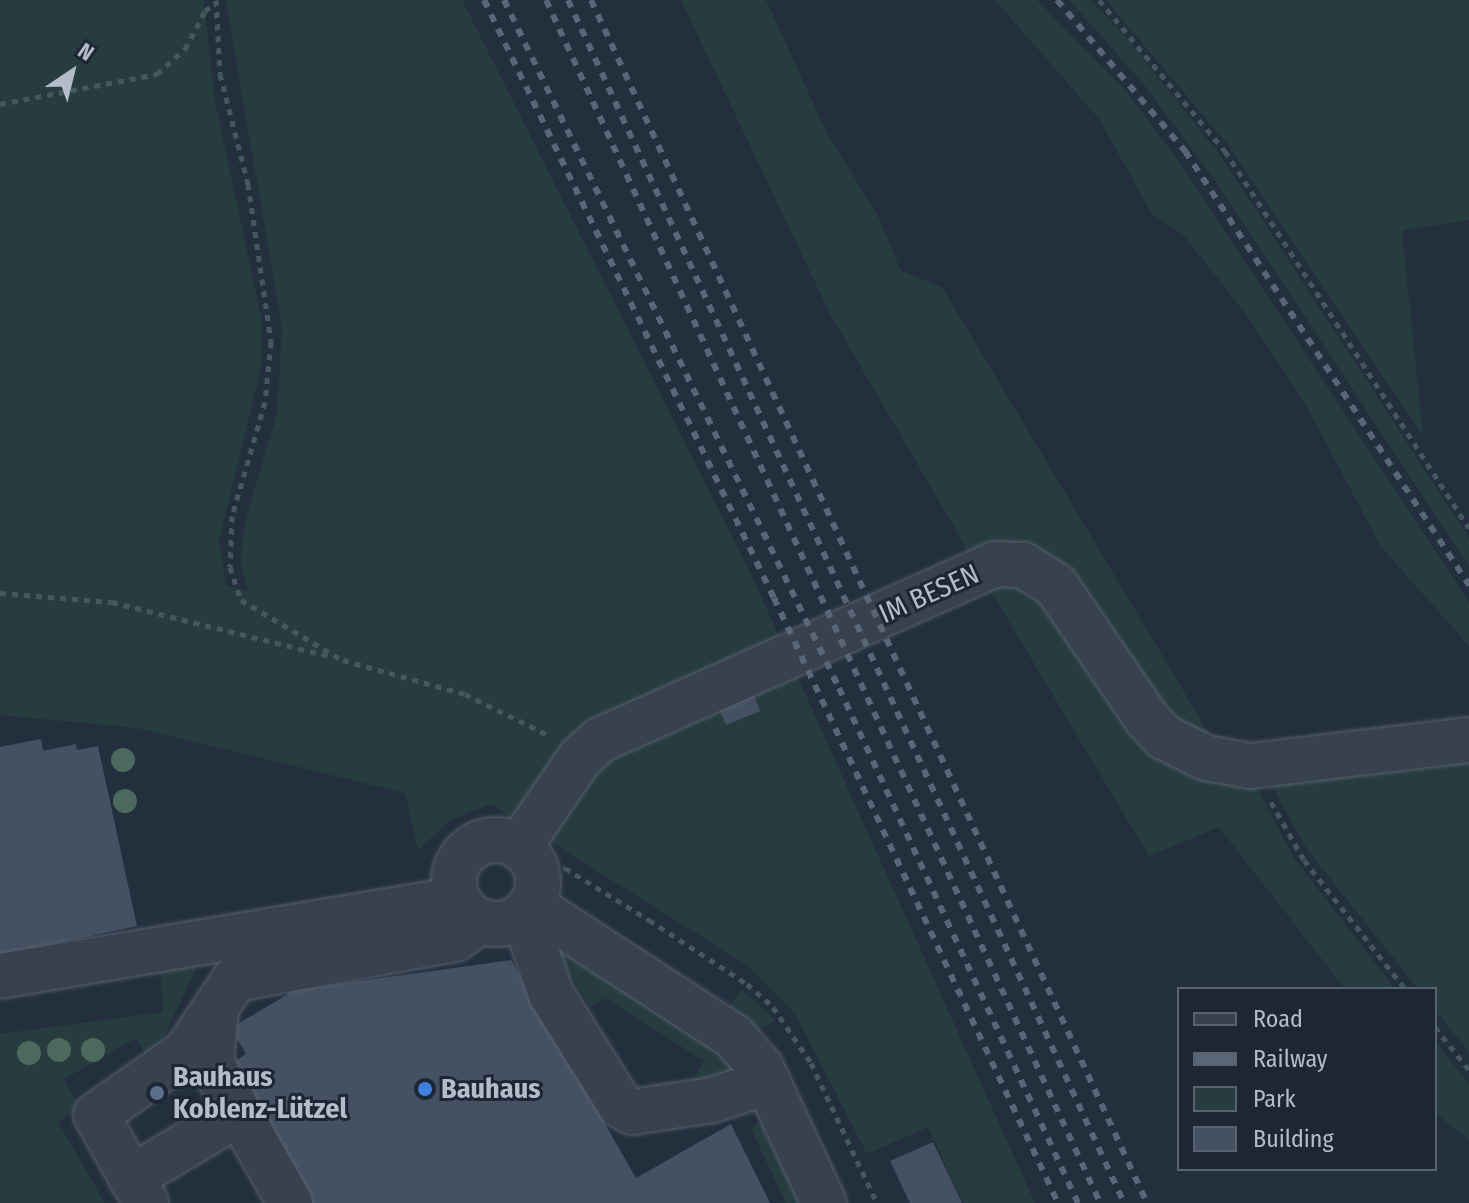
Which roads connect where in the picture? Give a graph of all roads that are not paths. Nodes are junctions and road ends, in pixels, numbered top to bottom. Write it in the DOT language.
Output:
graph roads {
  1 [pos="1469,740"];
  2 [pos="519,847"];
  3 [pos="498,910"];
  4 [pos="0,976"];
  5 [pos="218,1000"];
  6 [pos="768,1082"];
  7 [pos="238,1114"];
  8 [pos="138,1191"];
  9 [pos="290,1203"];
  10 [pos="824,1203"];
  1 -- 2 [label="street, IM BESEN"];
  2 -- 3 [label="street"];
  2 -- 3 [label="street"];
  3 -- 4 [label="street"];
  3 -- 5 [label="street"];
  3 -- 6 [label="street"];
  3 -- 6 [label="street"];
  5 -- 7 [label="street"];
  5 -- 8 [label="street"];
  6 -- 10 [label="street"];
  7 -- 8 [label="street"];
  7 -- 9 [label="street"];
}
